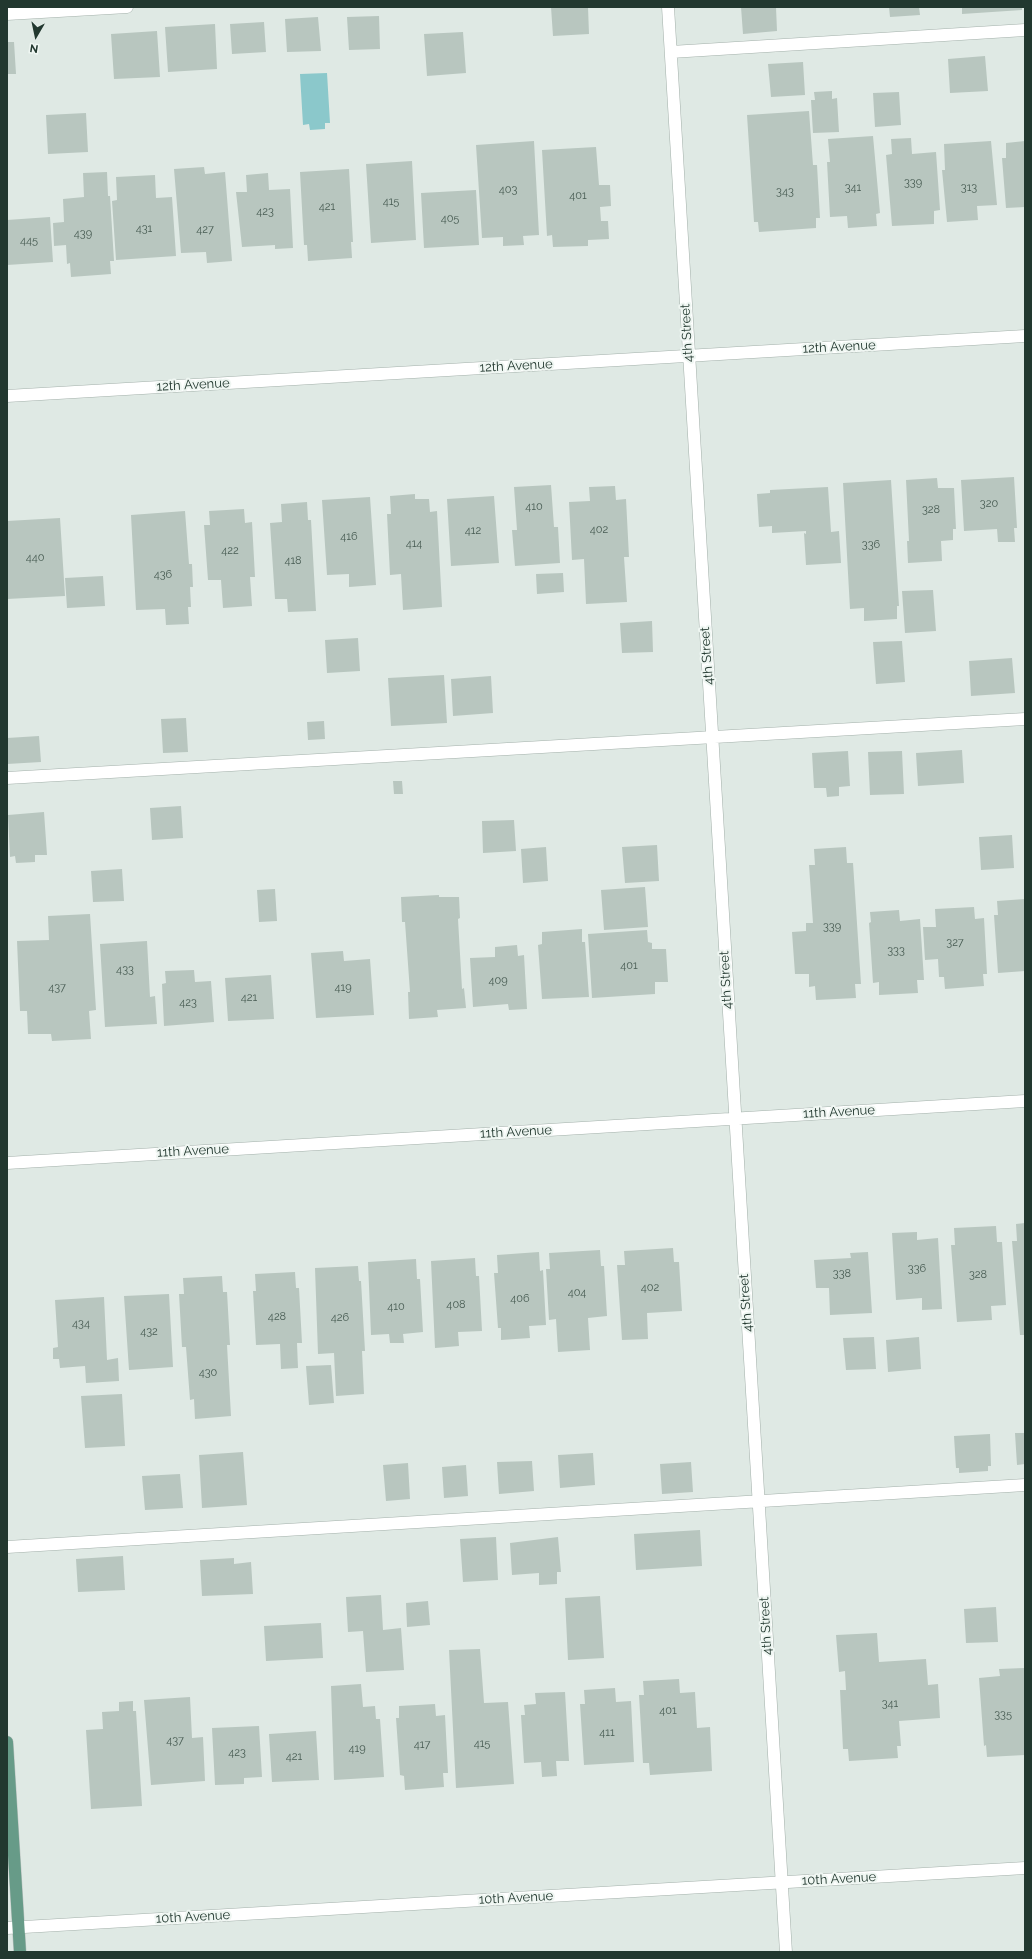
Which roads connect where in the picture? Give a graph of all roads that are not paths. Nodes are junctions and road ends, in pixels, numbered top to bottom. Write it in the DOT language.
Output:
graph roads {
  1 [pos="127,7"];
  2 [pos="668,7"];
  3 [pos="7,14"];
  4 [pos="1025,30"];
  5 [pos="671,52"];
  6 [pos="1025,336"];
  7 [pos="688,356"];
  8 [pos="7,396"];
  9 [pos="1025,719"];
  10 [pos="713,738"];
  11 [pos="7,778"];
  12 [pos="1025,1101"];
  13 [pos="734,1119"];
  14 [pos="7,1163"];
  15 [pos="1025,1485"];
  16 [pos="759,1502"];
  17 [pos="7,1547"];
  18 [pos="7,1742"];
  19 [pos="1025,1868"];
  20 [pos="782,1882"];
  21 [pos="12,1928"];
  22 [pos="20,1952"];
  23 [pos="786,1952"];
  1 -- 3 [label="street"];
  2 -- 5 [label="street, 4th Street"];
  4 -- 5 [label="street"];
  5 -- 7 [label="street, 4th Street"];
  6 -- 7 [label="street, 12th Avenue"];
  7 -- 8 [label="street, 12th Avenue"];
  7 -- 10 [label="street, 4th Street"];
  9 -- 10 [label="street"];
  10 -- 11 [label="street"];
  10 -- 13 [label="street, 4th Street"];
  12 -- 13 [label="street, 11th Avenue"];
  13 -- 14 [label="street, 11th Avenue"];
  13 -- 16 [label="street, 4th Street"];
  15 -- 16 [label="street"];
  16 -- 17 [label="street"];
  16 -- 20 [label="street, 4th Street"];
  18 -- 21 [label="main road"];
  19 -- 20 [label="street, 10th Avenue"];
  20 -- 21 [label="street, 10th Avenue"];
  20 -- 23 [label="street, 4th Street"];
  21 -- 22 [label="main road"];
}
